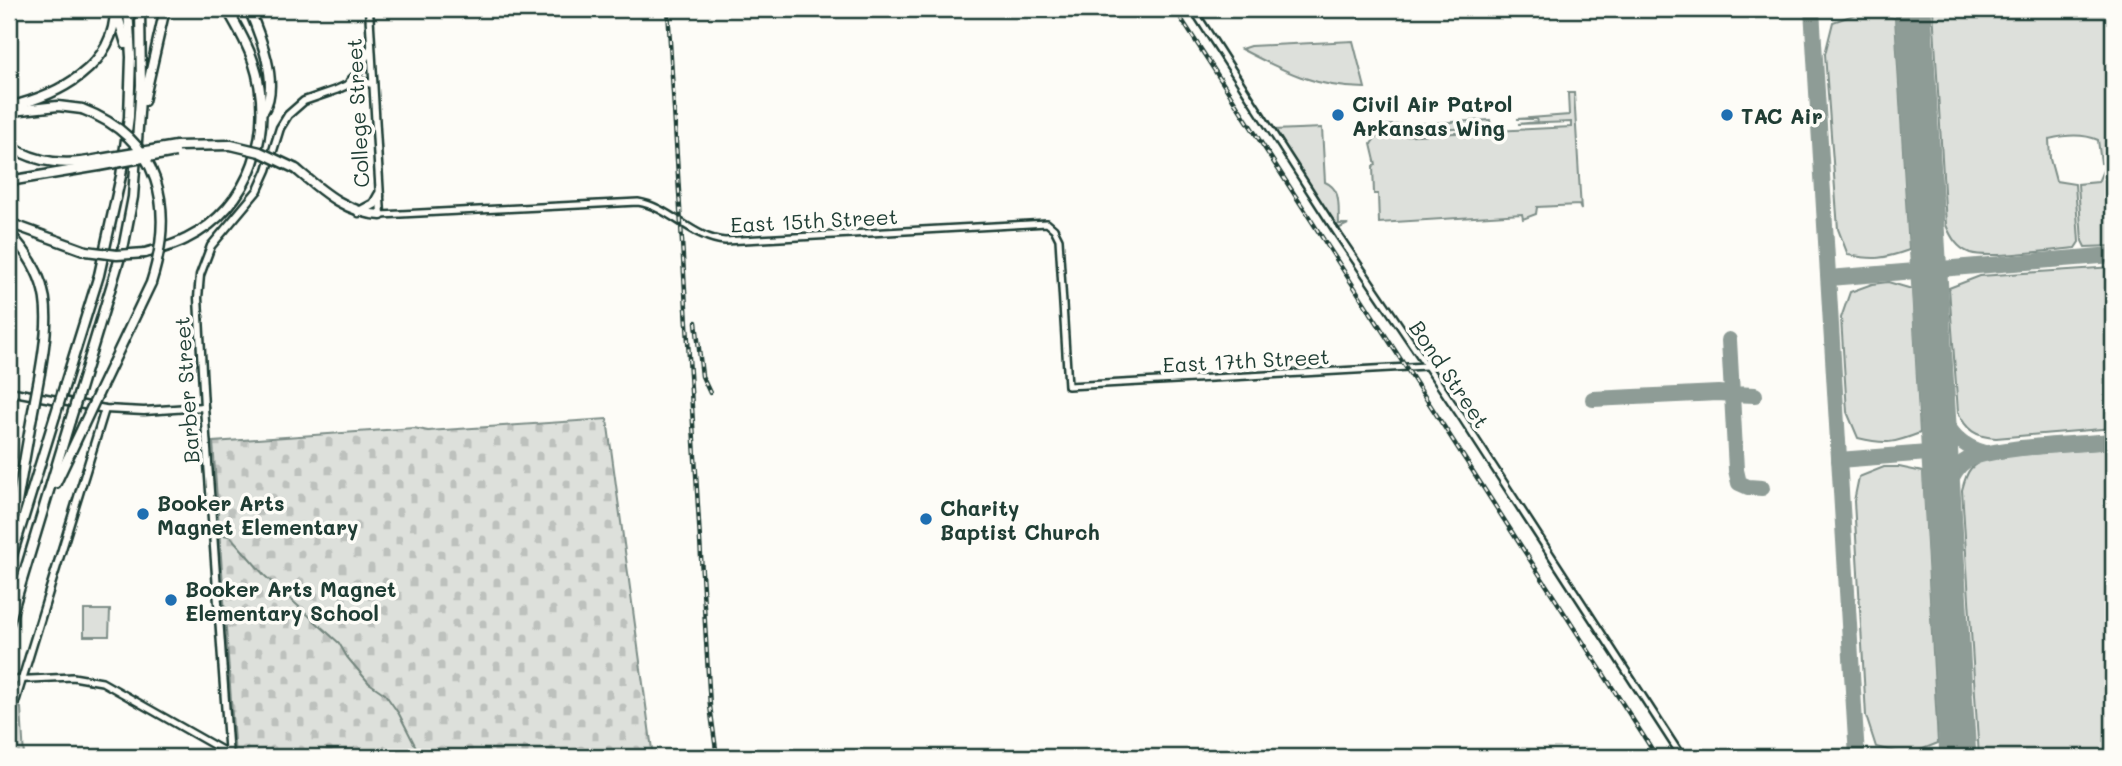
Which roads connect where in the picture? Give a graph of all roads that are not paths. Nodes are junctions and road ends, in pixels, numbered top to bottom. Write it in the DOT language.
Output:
graph roads {
  1 [pos="128,9"];
  2 [pos="140,9"];
  3 [pos="165,9"];
  4 [pos="228,9"];
  5 [pos="250,9"];
  6 [pos="369,9"];
  7 [pos="1193,9"];
  8 [pos="115,11"];
  9 [pos="371,47"];
  10 [pos="358,73"];
  11 [pos="373,73"];
  12 [pos="373,84"];
  13 [pos="345,85"];
  14 [pos="9,109"];
  15 [pos="262,113"];
  16 [pos="129,117"];
  17 [pos="139,124"];
  18 [pos="9,146"];
  19 [pos="100,163"];
  20 [pos="9,181"];
  21 [pos="379,195"];
  22 [pos="359,212"];
  23 [pos="381,215"];
  24 [pos="9,223"];
  25 [pos="9,233"];
  26 [pos="1426,366"];
  27 [pos="1068,386"];
  28 [pos="9,393"];
  29 [pos="205,407"];
  30 [pos="105,409"];
  31 [pos="9,466"];
  32 [pos="41,514"];
  33 [pos="9,549"];
  34 [pos="9,565"];
  35 [pos="9,623"];
  36 [pos="21,679"];
  37 [pos="9,680"];
  38 [pos="9,722"];
  39 [pos="229,756"];
  40 [pos="1682,757"];
  1 -- 16 [label="highway"];
  2 -- 17 [label="highway"];
  3 -- 17 [label="highway"];
  4 -- 15 [label="highway"];
  5 -- 15 [label="highway"];
  6 -- 9 [label="main road, College Street"];
  7 -- 26 [label="street, Bond Street"];
  8 -- 14 [label="highway"];
  8 -- 16 [label="highway"];
  9 -- 10 [label="main road, Barber Street"];
  9 -- 11 [label="main road, College Street"];
  10 -- 11 [label="main road"];
  10 -- 13 [label="main road, Barber Street"];
  11 -- 12 [label="main road, College Street"];
  12 -- 13 [label="main road, Barber Street"];
  12 -- 21 [label="main road, College Street"];
  13 -- 29 [label="main road, Barber Street"];
  14 -- 32 [label="highway, bridge"];
  15 -- 24 [label="highway, bridge"];
  16 -- 34 [label="highway, bridge"];
  17 -- 32 [label="highway, bridge"];
  18 -- 19 [label="highway"];
  19 -- 20 [label="highway"];
  19 -- 22 [label="highway, bridge"];
  21 -- 22 [label="highway"];
  21 -- 23 [label="main road, College Street"];
  22 -- 23 [label="highway"];
  23 -- 27 [label="street, East 15th Street"];
  25 -- 33 [label="highway, bridge"];
  26 -- 27 [label="street, East 17th Street"];
  26 -- 40 [label="street, Bond Street"];
  28 -- 30 [label="main road"];
  28 -- 31 [label="main road"];
  29 -- 30 [label="main road"];
  29 -- 39 [label="main road, Barber Street"];
  30 -- 36 [label="main road"];
  32 -- 35 [label="highway"];
  36 -- 37 [label="street"];
  36 -- 38 [label="main road"];
  36 -- 39 [label="street"];
}
